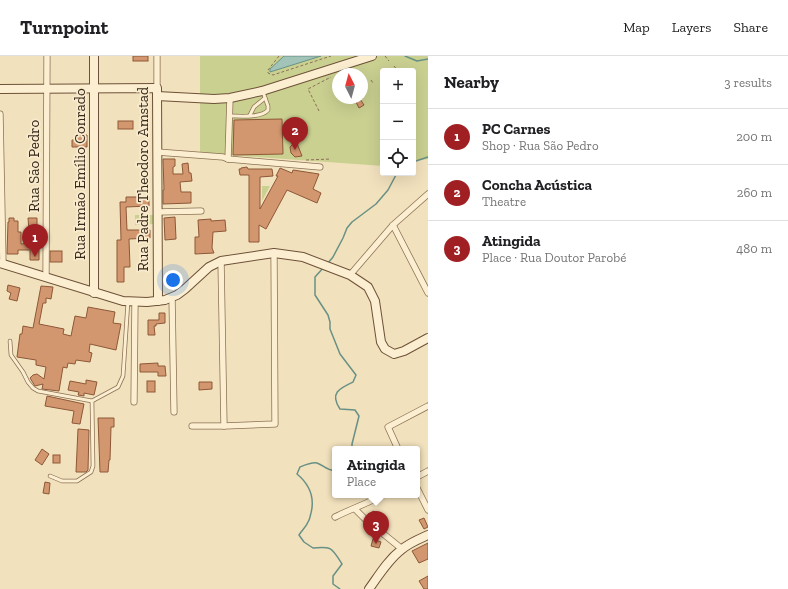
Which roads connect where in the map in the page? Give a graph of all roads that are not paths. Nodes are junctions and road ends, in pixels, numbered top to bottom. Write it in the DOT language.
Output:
graph roads {
  1 [pos="47,56"];
  2 [pos="94,56"];
  3 [pos="157,56"];
  4 [pos="372,56"];
  5 [pos="0,89"];
  6 [pos="46,89"];
  7 [pos="94,89"];
  8 [pos="157,92"];
  9 [pos="264,94"];
  10 [pos="230,98"];
  11 [pos="0,114"];
  12 [pos="250,115"];
  13 [pos="230,116"];
  14 [pos="157,152"];
  15 [pos="228,159"];
  16 [pos="320,167"];
  17 [pos="428,194"];
  18 [pos="201,211"];
  19 [pos="157,212"];
  20 [pos="393,225"];
  21 [pos="274,253"];
  22 [pos="221,261"];
  23 [pos="2,263"];
  24 [pos="350,275"];
  25 [pos="46,277"];
  26 [pos="94,293"];
  27 [pos="428,293"];
  28 [pos="172,297"];
  29 [pos="158,301"];
  30 [pos="131,302"];
  31 [pos="428,338"];
  32 [pos="10,341"];
  33 [pos="92,401"];
  34 [pos="134,402"];
  35 [pos="428,406"];
  36 [pos="174,412"];
  37 [pos="192,426"];
  38 [pos="224,426"];
  39 [pos="397,446"];
  40 [pos="50,476"];
  41 [pos="420,494"];
  42 [pos="377,498"];
  43 [pos="355,509"];
  44 [pos="428,510"];
  45 [pos="334,517"];
  46 [pos="428,535"];
  47 [pos="402,549"];
  48 [pos="369,589"];
  1 -- 6 [label="street, Rua São Pedro"];
  2 -- 7 [label="street, Rua Irmão Emílio Conrado"];
  3 -- 8 [label="street, Rua Padre Theodoro Amstad"];
  4 -- 9 [label="street"];
  5 -- 6 [label="street"];
  6 -- 7 [label="street"];
  6 -- 25 [label="street, Rua São Pedro"];
  7 -- 8 [label="street"];
  7 -- 26 [label="street, Rua Irmão Emílio Conrado"];
  8 -- 10 [label="street"];
  8 -- 14 [label="street, Rua Padre Theodoro Amstad"];
  9 -- 10 [label="street"];
  9 -- 12 [label="lane"];
  9 -- 12 [label="lane"];
  10 -- 13 [label="street"];
  11 -- 23 [label="street"];
  12 -- 13 [label="lane"];
  13 -- 15 [label="street"];
  14 -- 15 [label="street"];
  14 -- 19 [label="street, Rua Padre Theodoro Amstad"];
  15 -- 16 [label="street"];
  17 -- 20 [label="street"];
  18 -- 19 [label="street"];
  19 -- 29 [label="street, Rua Padre Theodoro Amstad"];
  20 -- 24 [label="street"];
  20 -- 27 [label="street"];
  21 -- 22 [label="street"];
  21 -- 24 [label="street"];
  21 -- 38 [label="street"];
  22 -- 28 [label="street"];
  22 -- 38 [label="street"];
  23 -- 25 [label="street"];
  24 -- 31 [label="street"];
  25 -- 26 [label="street"];
  26 -- 30 [label="street"];
  28 -- 29 [label="street"];
  28 -- 36 [label="street"];
  29 -- 30 [label="street"];
  30 -- 33 [label="lane"];
  30 -- 34 [label="street"];
  32 -- 33 [label="lane"];
  33 -- 40 [label="lane"];
  35 -- 39 [label="street"];
  37 -- 38 [label="street"];
  41 -- 44 [label="street"];
  42 -- 43 [label="street"];
  43 -- 45 [label="street"];
  43 -- 47 [label="street"];
  46 -- 47 [label="street"];
  47 -- 48 [label="street"];
}
